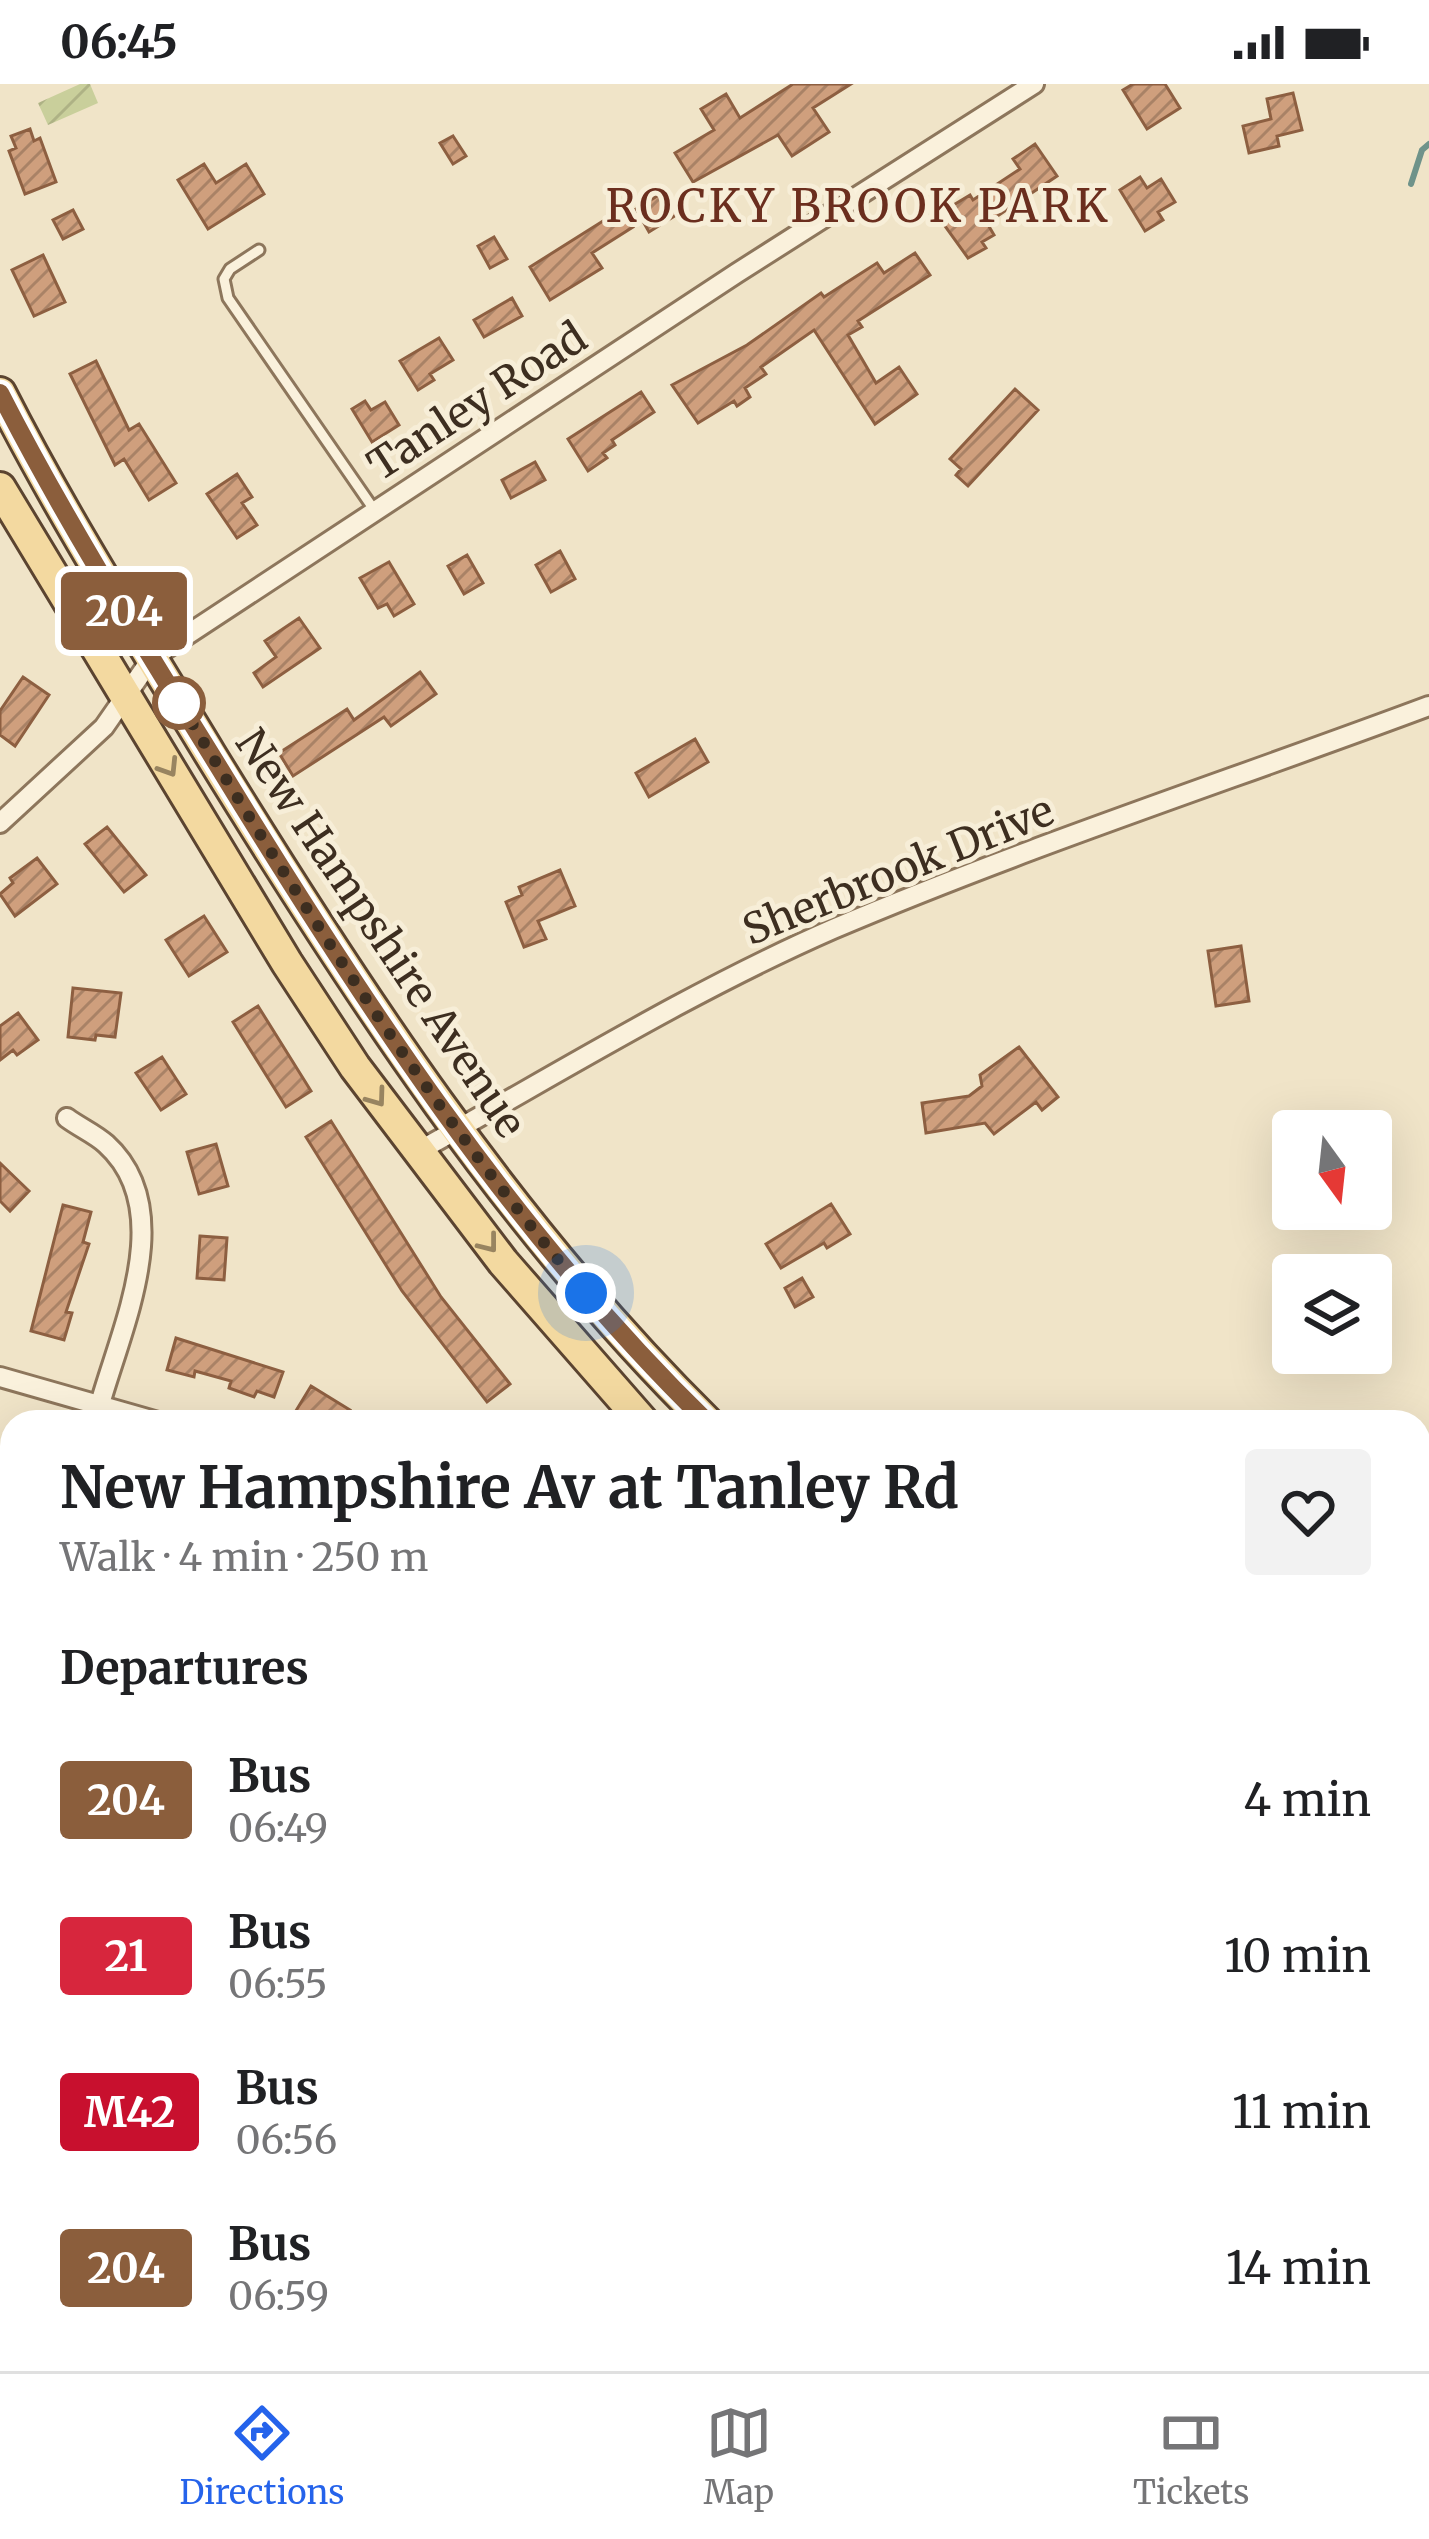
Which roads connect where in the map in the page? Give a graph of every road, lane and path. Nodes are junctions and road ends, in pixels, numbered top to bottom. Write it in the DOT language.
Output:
graph roads {
  1 [pos="1034,84"];
  2 [pos="259,250"];
  3 [pos="0,393"];
  4 [pos="0,488"];
  5 [pos="375,511"];
  6 [pos="152,658"];
  7 [pos="125,697"];
  8 [pos="1429,706"];
  9 [pos="0,823"];
  10 [pos="67,1118"];
  11 [pos="458,1129"];
  12 [pos="417,1152"];
  13 [pos="0,1377"];
  14 [pos="100,1403"];
  15 [pos="121,1410"];
  16 [pos="632,1410"];
  17 [pos="695,1410"];
  1 -- 5 [label="street, Tanley Road"];
  2 -- 5 [label="lane"];
  3 -- 6 [label="main road, New Hampshire Avenue"];
  4 -- 7 [label="main road, New Hampshire Avenue"];
  5 -- 6 [label="street, Tanley Road"];
  6 -- 7 [label="street, Tanley Road"];
  6 -- 11 [label="main road, New Hampshire Avenue"];
  7 -- 9 [label="street, Tanley Road"];
  7 -- 12 [label="main road, New Hampshire Avenue, one-way"];
  8 -- 11 [label="street, Sherbrook Drive"];
  10 -- 14 [label="street"];
  11 -- 12 [label="street, Sherbrook Drive"];
  11 -- 17 [label="main road, New Hampshire Avenue"];
  12 -- 16 [label="main road, New Hampshire Avenue, one-way"];
  13 -- 14 [label="street"];
  14 -- 15 [label="street"];
}
